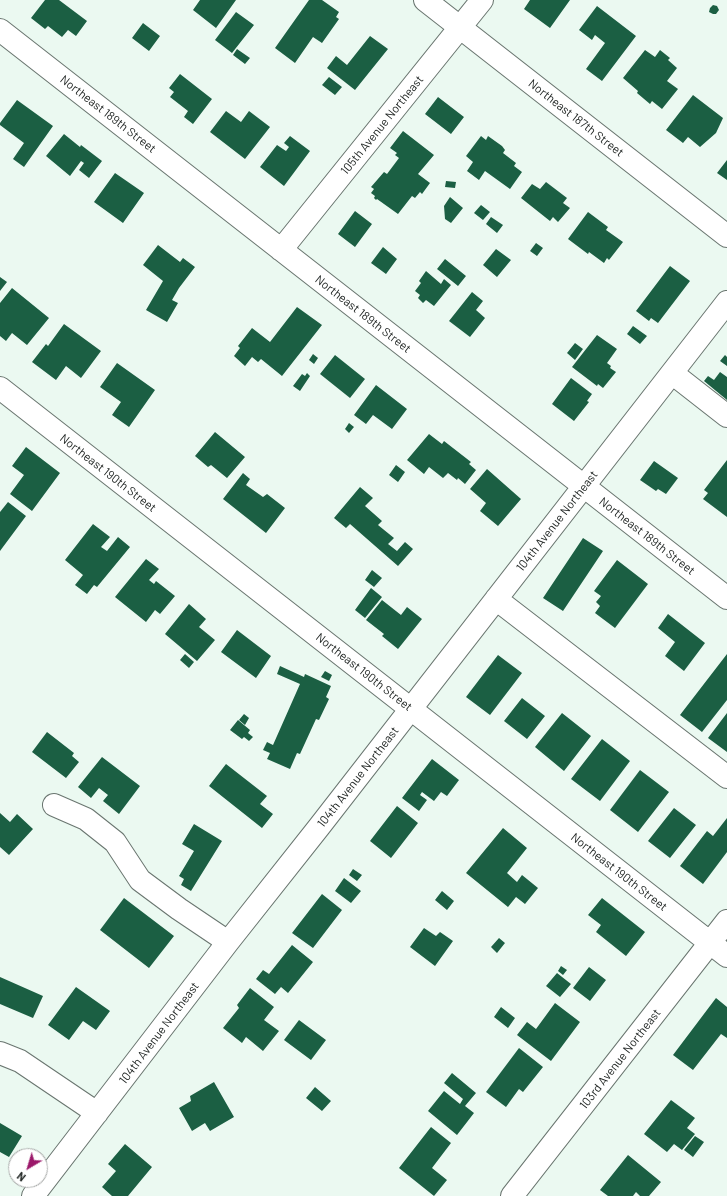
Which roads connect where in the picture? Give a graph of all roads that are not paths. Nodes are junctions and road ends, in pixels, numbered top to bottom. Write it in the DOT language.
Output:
graph roads {
  1 [pos="425,0"];
  2 [pos="482,0"];
  3 [pos="461,28"];
  4 [pos="0,30"];
  5 [pos="727,236"];
  6 [pos="281,250"];
  7 [pos="727,302"];
  8 [pos="672,373"];
  9 [pos="3,398"];
  10 [pos="727,416"];
  11 [pos="584,486"];
  12 [pos="727,598"];
  13 [pos="496,599"];
  14 [pos="411,708"];
  15 [pos="727,777"];
  16 [pos="54,805"];
  17 [pos="727,921"];
  18 [pos="228,942"];
  19 [pos="710,943"];
  20 [pos="727,956"];
  21 [pos="0,1052"];
  22 [pos="97,1113"];
  23 [pos="32,1196"];
  24 [pos="512,1196"];
  1 -- 3 [label="street, Northeast 187th Street"];
  2 -- 3 [label="street, 105th Avenue Northeast"];
  3 -- 5 [label="street, Northeast 187th Street"];
  3 -- 6 [label="street, 105th Avenue Northeast"];
  4 -- 6 [label="street, Northeast 189th Street"];
  6 -- 11 [label="street, Northeast 189th Street"];
  7 -- 8 [label="street, 104th Avenue Northeast"];
  8 -- 10 [label="street"];
  8 -- 11 [label="street, 104th Avenue Northeast"];
  9 -- 14 [label="street, Northeast 190th Street"];
  11 -- 12 [label="street, Northeast 189th Street"];
  11 -- 13 [label="street, 104th Avenue Northeast"];
  13 -- 14 [label="street, 104th Avenue Northeast"];
  13 -- 15 [label="street"];
  14 -- 18 [label="street, 104th Avenue Northeast"];
  14 -- 19 [label="street, Northeast 190th Street"];
  16 -- 18 [label="street"];
  17 -- 19 [label="street, 103rd Avenue Northeast"];
  18 -- 22 [label="street, 104th Avenue Northeast"];
  19 -- 20 [label="street, Northeast 190th Street"];
  19 -- 24 [label="street, 103rd Avenue Northeast"];
  21 -- 22 [label="street"];
  22 -- 23 [label="street, 104th Avenue Northeast"];
}
